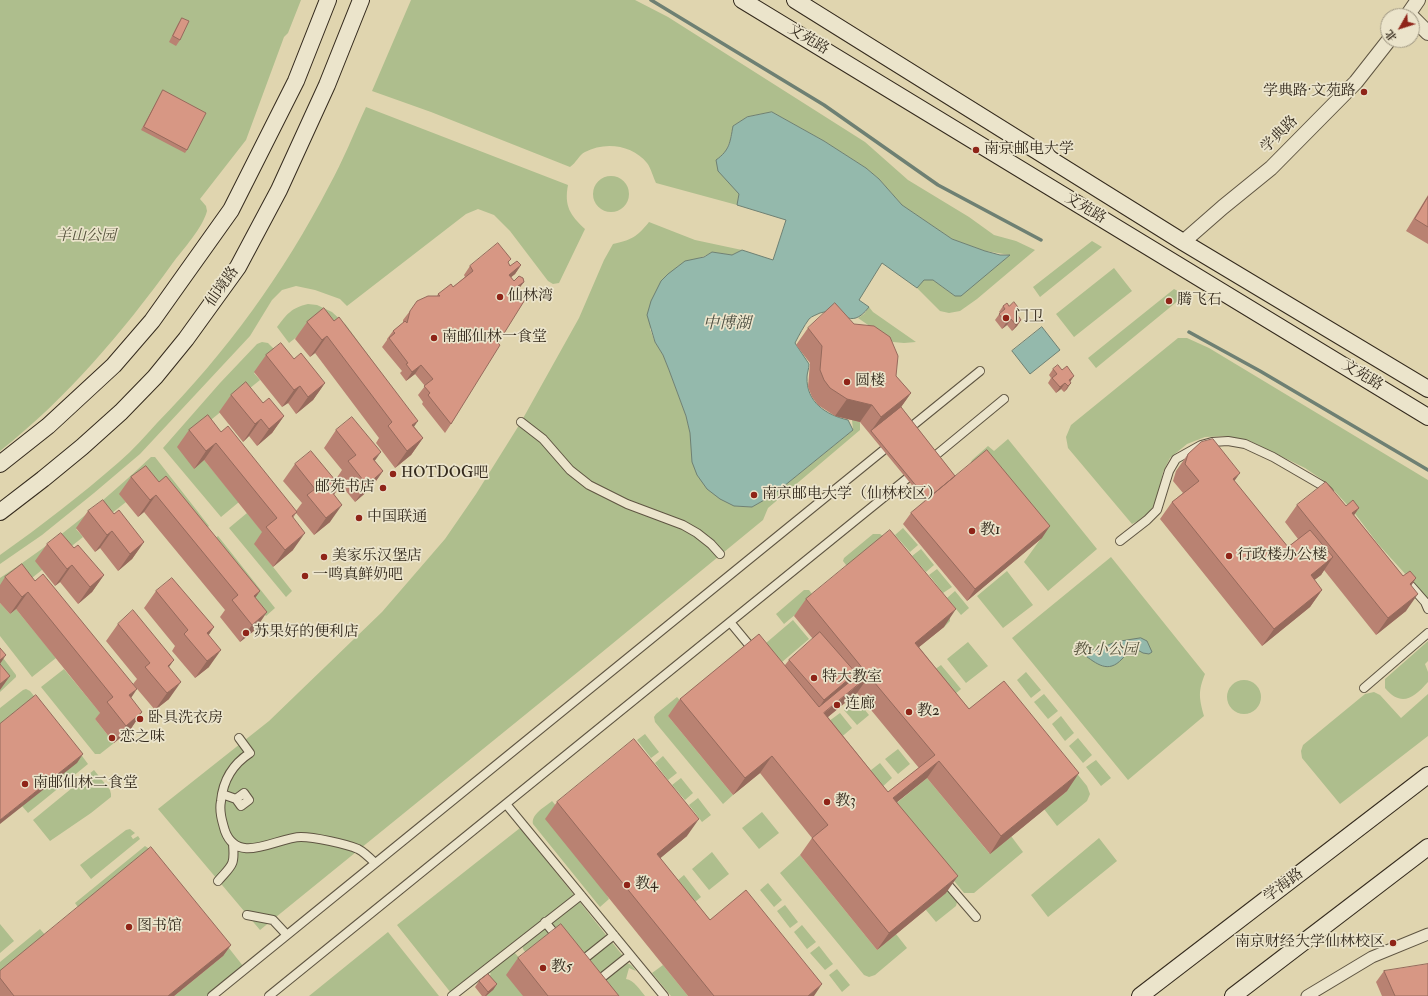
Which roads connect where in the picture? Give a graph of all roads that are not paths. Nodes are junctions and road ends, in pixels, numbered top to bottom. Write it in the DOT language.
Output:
graph roads {
  1 [pos="328,0"];
  2 [pos="361,0"];
  3 [pos="742,0"];
  4 [pos="795,0"];
  5 [pos="1420,25"];
  6 [pos="1428,33"];
  7 [pos="1382,48"];
  8 [pos="1183,242"];
  9 [pos="980,371"];
  10 [pos="1428,390"];
  11 [pos="1004,399"];
  12 [pos="1428,417"];
  13 [pos="521,422"];
  14 [pos="0,464"];
  15 [pos="1337,500"];
  16 [pos="0,512"];
  17 [pos="1120,540"];
  18 [pos="720,554"];
  19 [pos="1404,578"];
  20 [pos="1428,609"];
  21 [pos="730,622"];
  22 [pos="1428,633"];
  23 [pos="760,658"];
  24 [pos="1364,688"];
  25 [pos="239,738"];
  26 [pos="1428,775"];
  27 [pos="222,794"];
  28 [pos="236,799"];
  29 [pos="506,804"];
  30 [pos="234,844"];
  31 [pos="1428,847"];
  32 [pos="375,863"];
  33 [pos="941,875"];
  34 [pos="218,881"];
  35 [pos="580,894"];
  36 [pos="248,915"];
  37 [pos="976,917"];
  38 [pos="545,922"];
  39 [pos="1428,934"];
  40 [pos="287,935"];
  41 [pos="614,935"];
  42 [pos="564,946"];
  43 [pos="630,955"];
  44 [pos="578,963"];
  45 [pos="595,984"];
  46 [pos="212,996"];
  47 [pos="269,996"];
  48 [pos="452,996"];
  49 [pos="664,996"];
  50 [pos="1140,996"];
  51 [pos="1233,996"];
  52 [pos="1307,996"];
  1 -- 14 [label="main road"];
  2 -- 16 [label="main road, 仙境路"];
  3 -- 12 [label="main road, 文苑路"];
  4 -- 8 [label="main road, 文苑路"];
  5 -- 6 [label="street"];
  7 -- 8 [label="street, 学典路"];
  8 -- 10 [label="main road, 文苑路"];
  9 -- 32 [label="street"];
  11 -- 21 [label="street"];
  13 -- 18 [label="street"];
  15 -- 17 [label="street"];
  19 -- 20 [label="street"];
  21 -- 23 [label="street"];
  21 -- 29 [label="street"];
  22 -- 24 [label="street"];
  25 -- 27 [label="street"];
  26 -- 50 [label="main road, 学海路"];
  27 -- 28 [label="street"];
  27 -- 30 [label="street"];
  29 -- 35 [label="street"];
  29 -- 47 [label="street"];
  30 -- 32 [label="street"];
  30 -- 34 [label="street"];
  31 -- 51 [label="main road"];
  32 -- 40 [label="street"];
  33 -- 37 [label="street"];
  35 -- 38 [label="street"];
  35 -- 41 [label="street"];
  36 -- 40 [label="street"];
  38 -- 42 [label="street"];
  38 -- 48 [label="street"];
  39 -- 52 [label="street"];
  40 -- 46 [label="street"];
  41 -- 43 [label="street"];
  41 -- 44 [label="street"];
  43 -- 45 [label="street"];
  43 -- 49 [label="street"];
}
